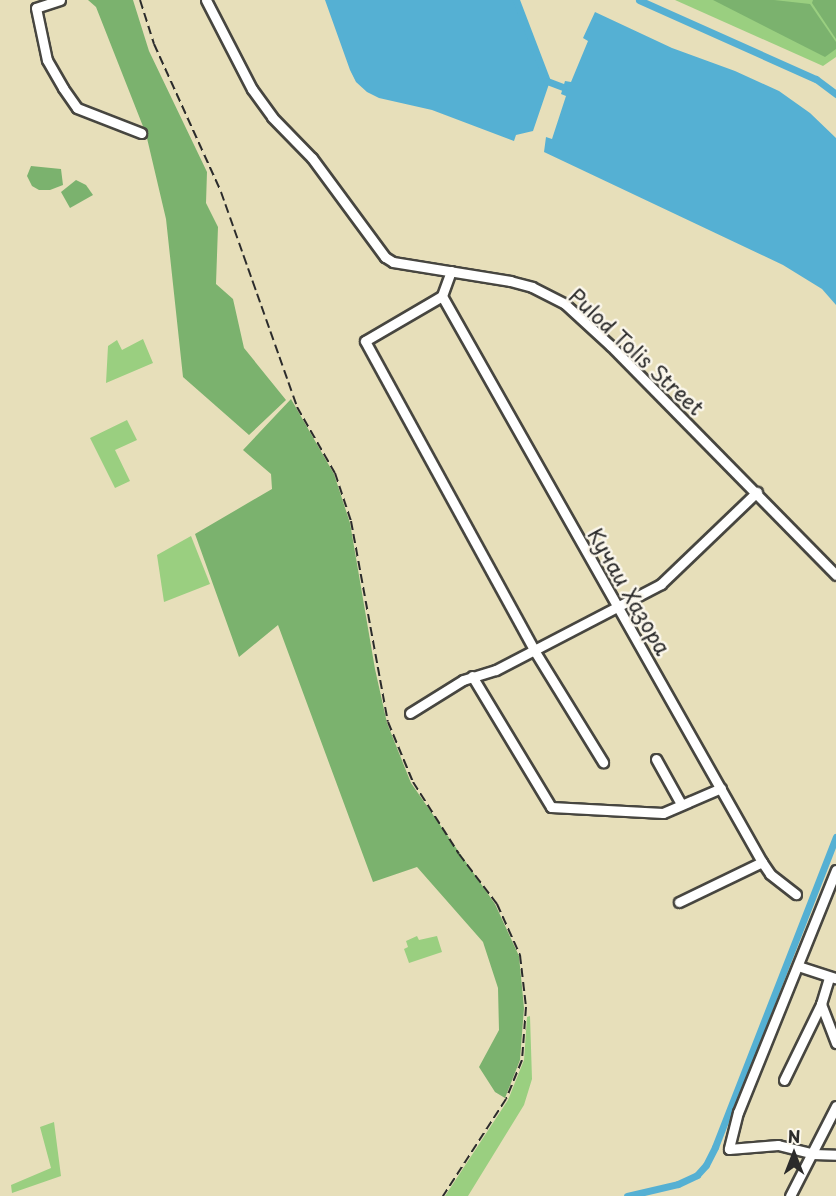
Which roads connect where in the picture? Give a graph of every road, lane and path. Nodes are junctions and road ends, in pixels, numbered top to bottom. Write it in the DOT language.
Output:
graph roads {
  1 [pos="60,0"];
  2 [pos="206,0"];
  3 [pos="141,133"];
  4 [pos="451,271"];
  5 [pos="442,296"];
  6 [pos="757,492"];
  7 [pos="836,574"];
  8 [pos="617,607"];
  9 [pos="534,650"];
  10 [pos="472,676"];
  11 [pos="410,713"];
  12 [pos="656,759"];
  13 [pos="603,762"];
  14 [pos="721,788"];
  15 [pos="681,804"];
  16 [pos="762,862"];
  17 [pos="836,870"];
  18 [pos="796,894"];
  19 [pos="679,902"];
  20 [pos="798,966"];
  21 [pos="833,978"];
  22 [pos="821,1004"];
  23 [pos="836,1043"];
  24 [pos="784,1080"];
  25 [pos="836,1106"];
  26 [pos="813,1154"];
  27 [pos="836,1155"];
  28 [pos="790,1196"];
  1 -- 3 [label="street"];
  2 -- 4 [label="street, Pulod Tolis Street"];
  4 -- 5 [label="street"];
  4 -- 6 [label="street, Pulod Tolis Street"];
  5 -- 8 [label="street, Кучаи Хазора"];
  5 -- 9 [label="street"];
  6 -- 7 [label="street, Pulod Tolis Street"];
  6 -- 8 [label="street"];
  8 -- 9 [label="street"];
  8 -- 14 [label="street, Кучаи Хазора"];
  9 -- 10 [label="street"];
  9 -- 13 [label="street"];
  10 -- 11 [label="street"];
  10 -- 15 [label="street"];
  12 -- 15 [label="street"];
  14 -- 15 [label="street"];
  14 -- 16 [label="street, Кучаи Хазора"];
  16 -- 18 [label="street, Кучаи Хазора"];
  16 -- 19 [label="street"];
  17 -- 20 [label="street"];
  20 -- 21 [label="street"];
  20 -- 26 [label="street"];
  21 -- 22 [label="street"];
  22 -- 23 [label="street"];
  22 -- 24 [label="street"];
  25 -- 26 [label="street"];
  26 -- 27 [label="street"];
  26 -- 28 [label="street"];
}
